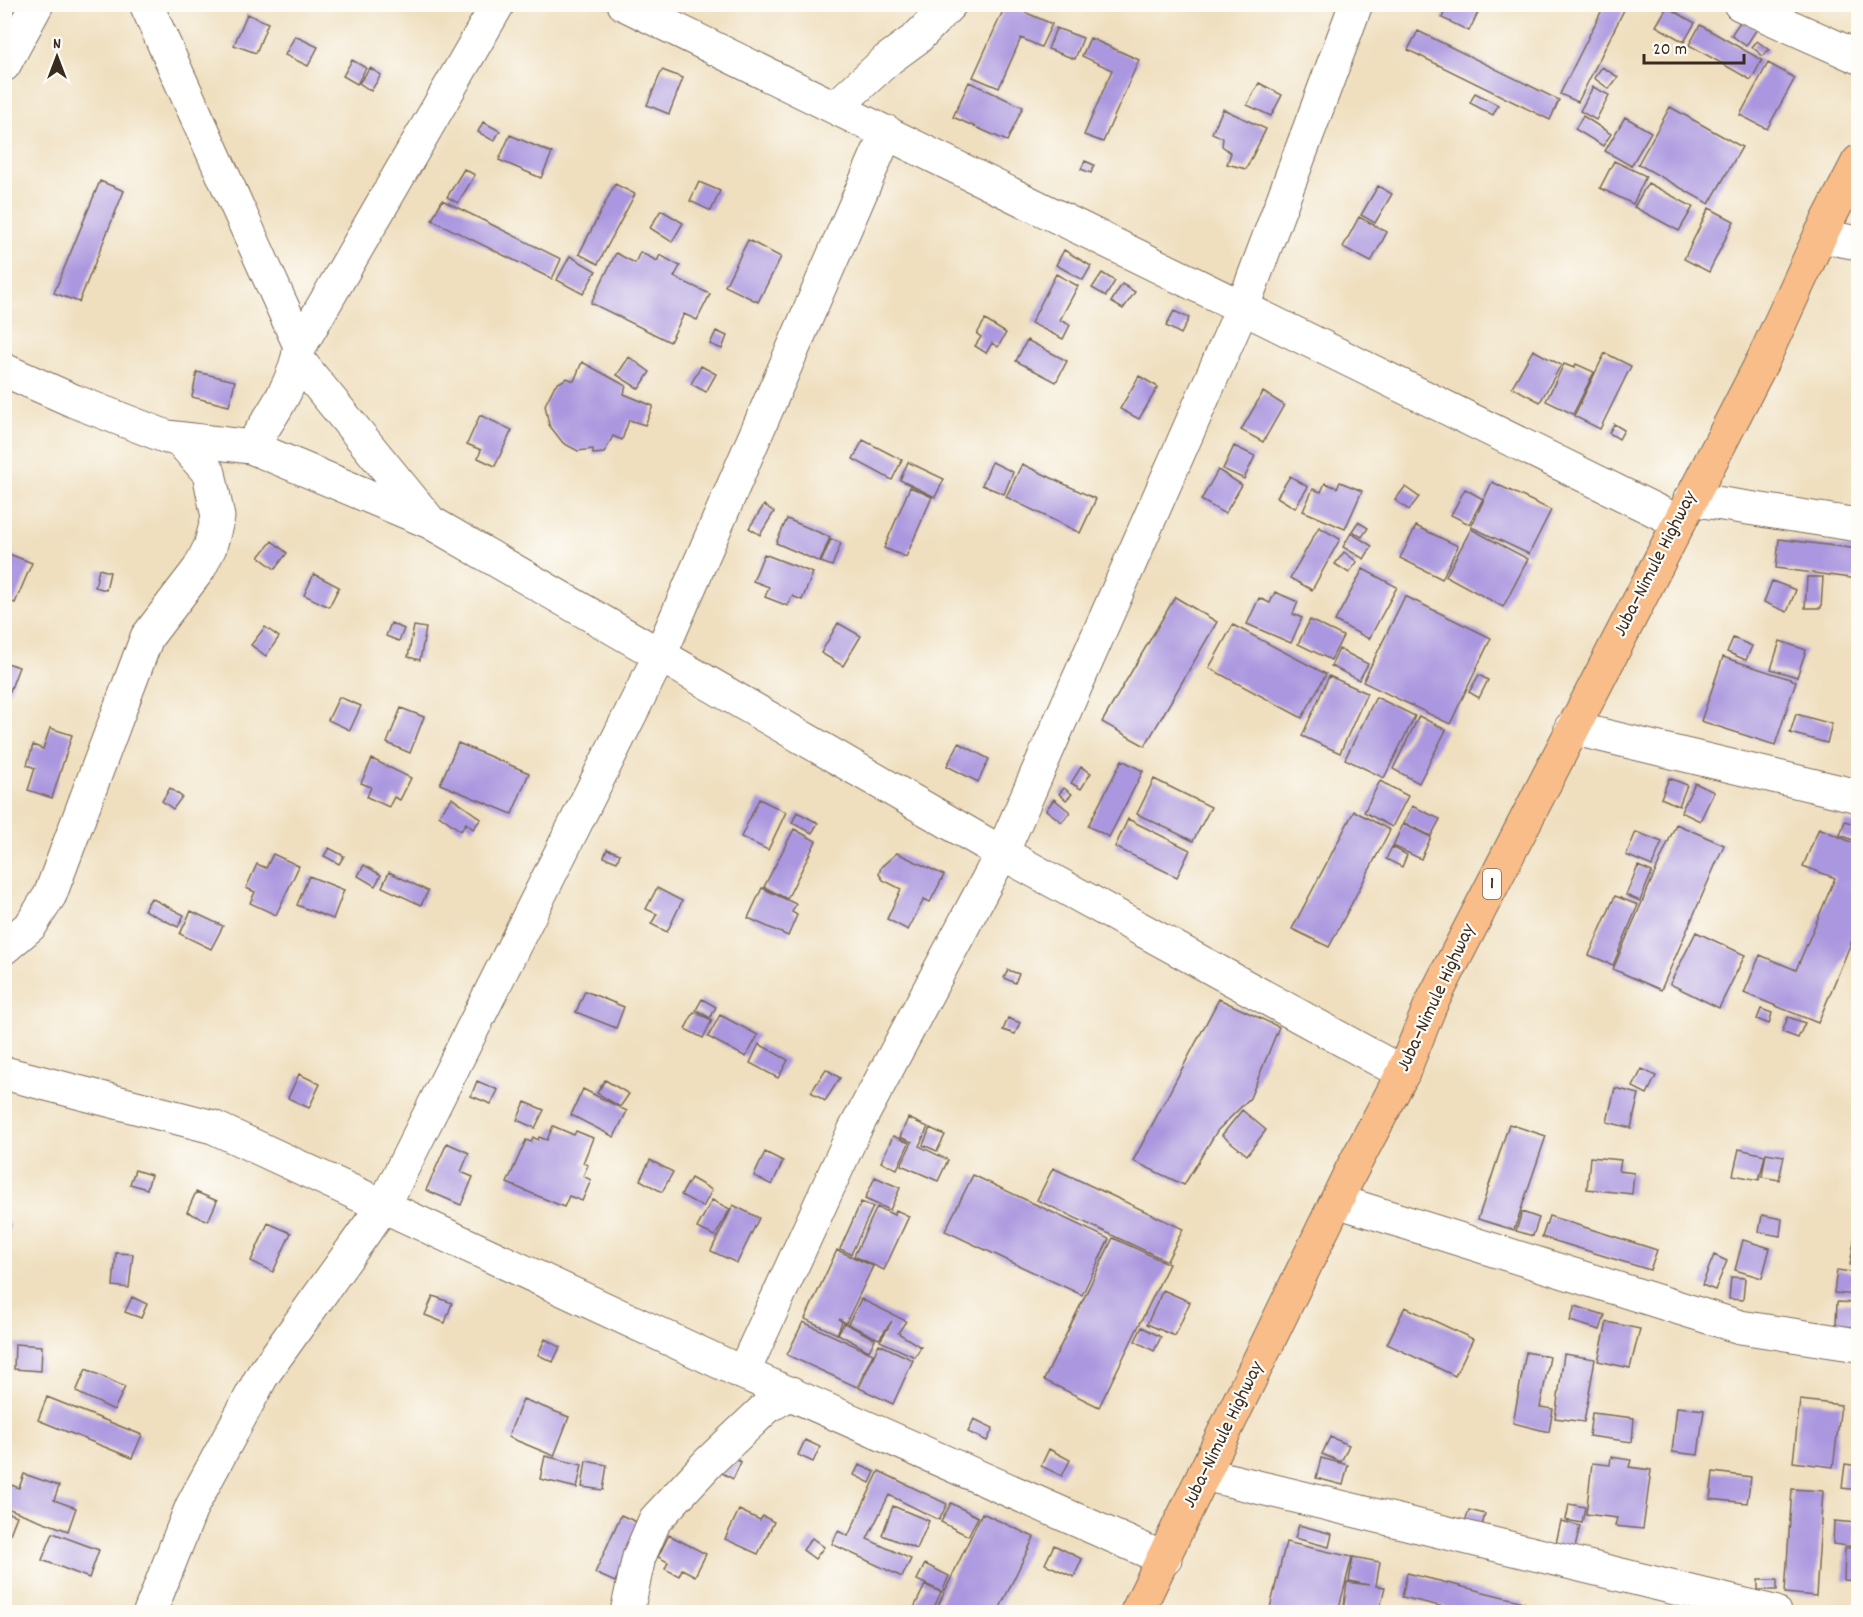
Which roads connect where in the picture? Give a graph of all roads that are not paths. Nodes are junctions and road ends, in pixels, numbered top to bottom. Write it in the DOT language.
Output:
graph roads {
  1 [pos="37,4"];
  2 [pos="146,4"];
  3 [pos="498,4"];
  4 [pos="624,4"];
  5 [pos="950,4"];
  6 [pos="1356,4"];
  7 [pos="1740,4"];
  8 [pos="1858,57"];
  9 [pos="4,65"];
  10 [pos="836,107"];
  11 [pos="887,132"];
  12 [pos="1858,162"];
  13 [pos="1820,236"];
  14 [pos="1858,243"];
  15 [pos="1242,309"];
  16 [pos="299,353"];
  17 [pos="4,370"];
  18 [pos="180,440"];
  19 [pos="251,447"];
  20 [pos="1684,510"];
  21 [pos="430,522"];
  22 [pos="1858,525"];
  23 [pos="660,655"];
  24 [pos="1571,728"];
  25 [pos="1858,796"];
  26 [pos="1002,853"];
  27 [pos="4,948"];
  28 [pos="4,1073"];
  29 [pos="1403,1073"];
  30 [pos="1337,1201"];
  31 [pos="384,1205"];
  32 [pos="1858,1346"];
  33 [pos="742,1373"];
  34 [pos="791,1394"];
  35 [pos="1204,1474"];
  36 [pos="1165,1559"];
  37 [pos="150,1612"];
  38 [pos="627,1612"];
  39 [pos="1137,1612"];
  40 [pos="1774,1612"];
  1 -- 9 [label="street"];
  2 -- 16 [label="street"];
  3 -- 16 [label="street"];
  4 -- 10 [label="street"];
  5 -- 10 [label="street"];
  6 -- 15 [label="street"];
  7 -- 8 [label="street"];
  10 -- 11 [label="street"];
  11 -- 15 [label="street"];
  11 -- 23 [label="street"];
  12 -- 13 [label="main road, Juba–Nimule Highway / 1"];
  13 -- 14 [label="street"];
  13 -- 20 [label="main road, Juba–Nimule Highway / 1"];
  15 -- 20 [label="street"];
  15 -- 26 [label="street"];
  16 -- 19 [label="street"];
  16 -- 21 [label="street"];
  17 -- 18 [label="street"];
  18 -- 19 [label="street"];
  18 -- 27 [label="street"];
  19 -- 21 [label="street"];
  20 -- 22 [label="street"];
  20 -- 24 [label="main road, Juba–Nimule Highway / 1"];
  21 -- 23 [label="street"];
  23 -- 26 [label="street"];
  23 -- 31 [label="street"];
  24 -- 25 [label="street"];
  24 -- 29 [label="main road, Juba–Nimule Highway / 1"];
  26 -- 29 [label="street"];
  26 -- 33 [label="street"];
  28 -- 31 [label="street"];
  29 -- 30 [label="main road, Juba–Nimule Highway / 1"];
  30 -- 32 [label="street"];
  30 -- 35 [label="main road, Juba–Nimule Highway / 1"];
  31 -- 33 [label="street"];
  31 -- 37 [label="street"];
  33 -- 34 [label="street"];
  34 -- 36 [label="street"];
  34 -- 38 [label="street"];
  35 -- 36 [label="main road, Juba–Nimule Highway / 1"];
  35 -- 40 [label="street"];
  36 -- 39 [label="main road, Juba–Nimule Highway / 1"];
}
